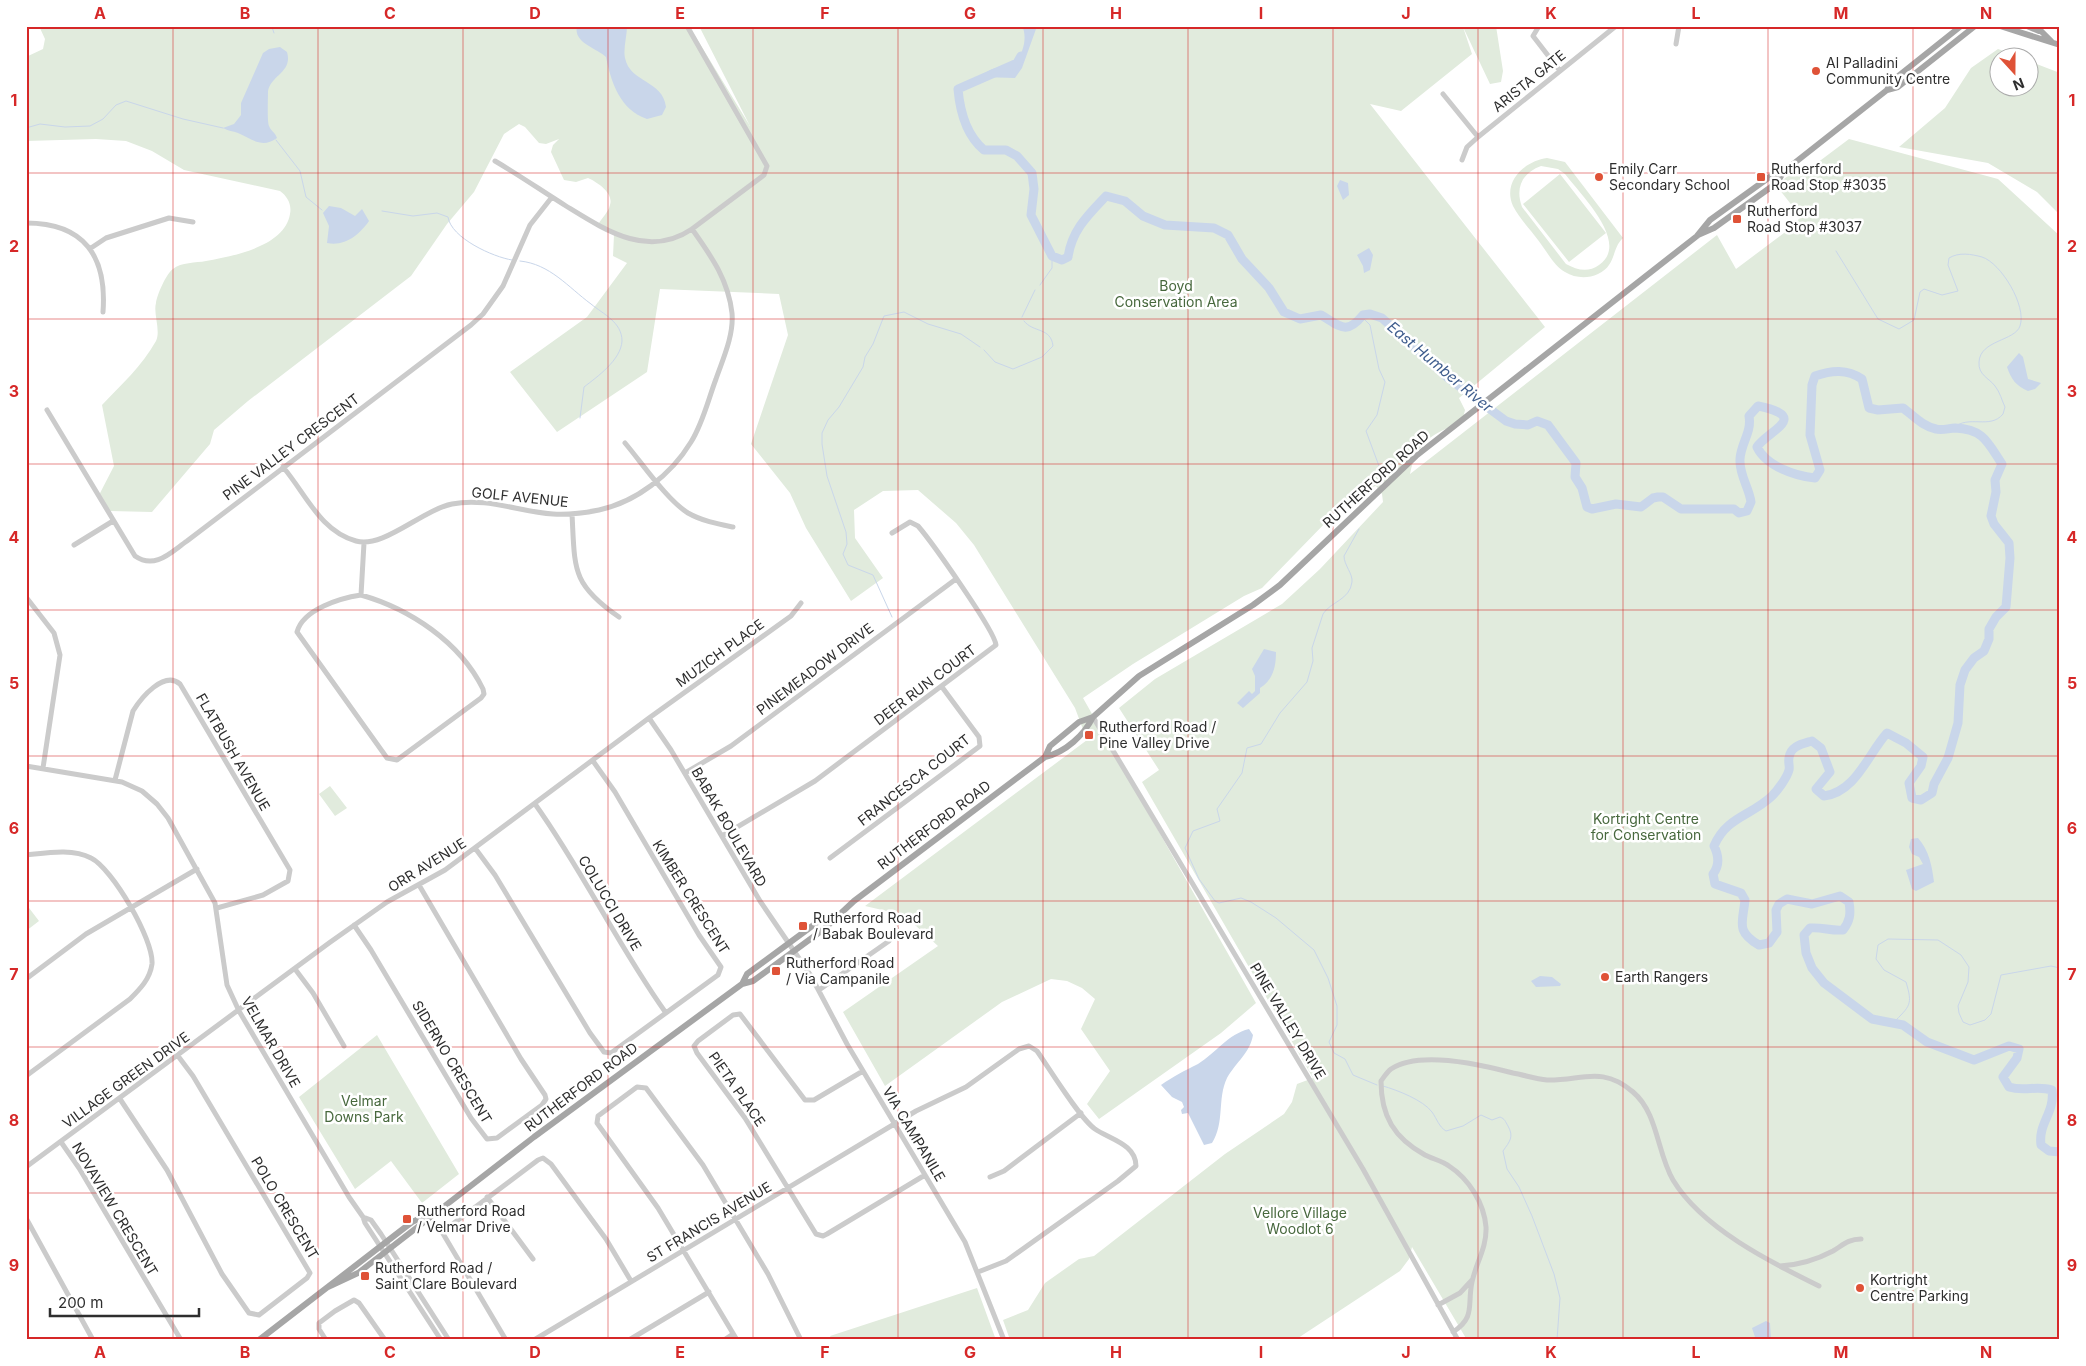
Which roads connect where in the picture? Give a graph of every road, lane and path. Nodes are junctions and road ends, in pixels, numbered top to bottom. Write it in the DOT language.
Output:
graph roads {
  1 [pos="687,26"];
  2 [pos="1539,26"];
  3 [pos="1616,26"];
  4 [pos="1679,26"];
  5 [pos="1952,26"];
  6 [pos="1961,26"];
  7 [pos="1976,26"];
  8 [pos="2000,26"];
  9 [pos="2027,26"];
  10 [pos="2036,26"];
  11 [pos="2043,32"];
  12 [pos="1946,38"];
  13 [pos="2052,42"];
  14 [pos="1676,44"];
  15 [pos="2060,45"];
  16 [pos="1560,71"];
  17 [pos="1887,90"];
  18 [pos="1443,94"];
  19 [pos="1478,137"];
  20 [pos="1462,160"];
  21 [pos="495,161"];
  22 [pos="552,197"];
  23 [pos="193,222"];
  24 [pos="26,224"];
  25 [pos="692,229"];
  26 [pos="91,248"];
  27 [pos="103,312"];
  28 [pos="46,410"];
  29 [pos="625,443"];
  30 [pos="283,468"];
  31 [pos="658,481"];
  32 [pos="572,514"];
  33 [pos="113,522"];
  34 [pos="733,527"];
  35 [pos="892,533"];
  36 [pos="364,543"];
  37 [pos="74,545"];
  38 [pos="956,579"];
  39 [pos="361,595"];
  40 [pos="26,597"];
  41 [pos="802,603"];
  42 [pos="620,617"];
  43 [pos="942,687"];
  44 [pos="1093,717"];
  45 [pos="649,718"];
  46 [pos="1045,757"];
  47 [pos="593,761"];
  48 [pos="26,766"];
  49 [pos="43,768"];
  50 [pos="684,772"];
  51 [pos="115,780"];
  52 [pos="535,804"];
  53 [pos="722,836"];
  54 [pos="476,848"];
  55 [pos="26,855"];
  56 [pos="830,858"];
  57 [pos="197,868"];
  58 [pos="419,885"];
  59 [pos="130,908"];
  60 [pos="217,908"];
  61 [pos="354,925"];
  62 [pos="896,928"];
  63 [pos="792,946"];
  64 [pos="295,969"];
  65 [pos="26,979"];
  66 [pos="819,990"];
  67 [pos="238,1011"];
  68 [pos="666,1013"];
  69 [pos="344,1046"];
  70 [pos="178,1056"];
  71 [pos="863,1071"];
  72 [pos="26,1076"];
  73 [pos="120,1099"];
  74 [pos="1081,1113"];
  75 [pos="895,1124"];
  76 [pos="61,1142"];
  77 [pos="26,1167"];
  78 [pos="925,1175"];
  79 [pos="990,1176"];
  80 [pos="787,1188"];
  81 [pos="488,1197"];
  82 [pos="436,1212"];
  83 [pos="26,1218"];
  84 [pos="736,1219"];
  85 [pos="1861,1239"];
  86 [pos="383,1244"];
  87 [pos="390,1249"];
  88 [pos="684,1250"];
  89 [pos="384,1254"];
  90 [pos="533,1259"];
  91 [pos="1780,1266"];
  92 [pos="978,1272"];
  93 [pos="1473,1279"];
  94 [pos="631,1281"];
  95 [pos="1819,1286"];
  96 [pos="328,1287"];
  97 [pos="708,1292"];
  98 [pos="1460,1293"];
  99 [pos="1470,1302"];
  100 [pos="1438,1305"];
  101 [pos="1453,1332"];
  102 [pos="735,1337"];
  103 [pos="93,1340"];
  104 [pos="181,1340"];
  105 [pos="259,1340"];
  106 [pos="326,1340"];
  107 [pos="385,1340"];
  108 [pos="441,1340"];
  109 [pos="449,1340"];
  110 [pos="506,1340"];
  111 [pos="534,1340"];
  112 [pos="629,1340"];
  113 [pos="724,1340"];
  114 [pos="801,1340"];
  115 [pos="1004,1340"];
  116 [pos="1458,1340"];
  1 -- 25 [label="street"];
  2 -- 16 [label="street"];
  3 -- 16 [label="street, ARISTA GATE"];
  4 -- 14 [label="street"];
  5 -- 12 [label="main road"];
  6 -- 12 [label="main road, RUTHERFORD ROAD"];
  7 -- 17 [label="main road, RUTHERFORD ROAD"];
  8 -- 13 [label="main road"];
  9 -- 11 [label="main road"];
  10 -- 11 [label="main road"];
  11 -- 13 [label="main road"];
  12 -- 17 [label="main road, RUTHERFORD ROAD"];
  13 -- 15 [label="main road"];
  16 -- 19 [label="street, ARISTA GATE"];
  17 -- 44 [label="main road, RUTHERFORD ROAD"];
  18 -- 19 [label="street"];
  19 -- 20 [label="street, ARISTA GATE"];
  21 -- 22 [label="street"];
  22 -- 25 [label="street"];
  22 -- 30 [label="street, PINE VALLEY CRESCENT"];
  23 -- 26 [label="street"];
  24 -- 26 [label="street"];
  25 -- 31 [label="street, GOLF AVENUE"];
  26 -- 27 [label="street"];
  28 -- 33 [label="street, PINE VALLEY CRESCENT"];
  29 -- 31 [label="street"];
  30 -- 33 [label="street, PINE VALLEY CRESCENT"];
  30 -- 36 [label="street"];
  31 -- 32 [label="street, GOLF AVENUE"];
  31 -- 34 [label="street"];
  32 -- 36 [label="street, GOLF AVENUE"];
  32 -- 42 [label="street"];
  33 -- 37 [label="street"];
  35 -- 38 [label="street, DEER RUN COURT"];
  36 -- 39 [label="street"];
  38 -- 43 [label="street, DEER RUN COURT"];
  38 -- 50 [label="street, PINEMEADOW DRIVE"];
  39 -- 39 [label="street"];
  40 -- 49 [label="street"];
  41 -- 45 [label="street, MUZICH PLACE"];
  43 -- 53 [label="street, DEER RUN COURT"];
  43 -- 56 [label="street, FRANCESCA COURT"];
  44 -- 46 [label="main road, RUTHERFORD ROAD"];
  44 -- 46 [label="main road, RUTHERFORD ROAD"];
  44 -- 100 [label="street, PINE VALLEY DRIVE"];
  45 -- 47 [label="street, ORR AVENUE"];
  45 -- 50 [label="street, BABAK BOULEVARD"];
  46 -- 63 [label="main road, RUTHERFORD ROAD"];
  47 -- 52 [label="street, ORR AVENUE"];
  47 -- 68 [label="street, KIMBER CRESCENT"];
  48 -- 49 [label="street, VELMAR DRIVE"];
  49 -- 51 [label="street, VELMAR DRIVE"];
  50 -- 53 [label="street, BABAK BOULEVARD"];
  51 -- 57 [label="street, VELMAR DRIVE"];
  51 -- 60 [label="street, FLATBUSH AVENUE"];
  52 -- 54 [label="street, ORR AVENUE"];
  52 -- 68 [label="street, COLUCCI DRIVE"];
  53 -- 63 [label="street, BABAK BOULEVARD"];
  54 -- 58 [label="street, ORR AVENUE"];
  54 -- 68 [label="street, KIMBER CRESCENT"];
  55 -- 59 [label="street"];
  57 -- 59 [label="street"];
  57 -- 60 [label="street, VELMAR DRIVE"];
  58 -- 61 [label="street, ORR AVENUE"];
  58 -- 61 [label="street, SIDERNO CRESCENT"];
  59 -- 65 [label="street"];
  59 -- 72 [label="street"];
  60 -- 67 [label="street, VELMAR DRIVE"];
  61 -- 64 [label="street, ORR AVENUE"];
  62 -- 66 [label="street"];
  63 -- 66 [label="street, VIA CAMPANILE"];
  63 -- 82 [label="main road, RUTHERFORD ROAD"];
  64 -- 67 [label="street, ORR AVENUE"];
  64 -- 69 [label="street"];
  66 -- 71 [label="street, VIA CAMPANILE"];
  67 -- 70 [label="street, VILLAGE GREEN DRIVE"];
  67 -- 86 [label="street, VELMAR DRIVE"];
  70 -- 73 [label="street, VILLAGE GREEN DRIVE"];
  70 -- 73 [label="street, POLO CRESCENT"];
  71 -- 75 [label="street, VIA CAMPANILE"];
  71 -- 80 [label="street, PIETA PLACE"];
  73 -- 76 [label="street, VILLAGE GREEN DRIVE"];
  74 -- 75 [label="street, ST FRANCIS AVENUE"];
  74 -- 79 [label="street"];
  74 -- 92 [label="street"];
  75 -- 78 [label="street, VIA CAMPANILE"];
  75 -- 80 [label="street, ST FRANCIS AVENUE"];
  76 -- 77 [label="street, VILLAGE GREEN DRIVE"];
  76 -- 104 [label="street, NOVAVIEW CRESCENT"];
  78 -- 80 [label="street"];
  78 -- 92 [label="street, VIA CAMPANILE"];
  80 -- 84 [label="street, ST FRANCIS AVENUE"];
  81 -- 90 [label="street"];
  81 -- 94 [label="street"];
  81 -- 110 [label="street"];
  82 -- 86 [label="main road, RUTHERFORD ROAD"];
  82 -- 87 [label="main road, RUTHERFORD ROAD"];
  83 -- 103 [label="street"];
  84 -- 88 [label="street, ST FRANCIS AVENUE"];
  84 -- 88 [label="street"];
  84 -- 114 [label="street"];
  85 -- 91 [label="street"];
  86 -- 87 [label="street, VELMAR DRIVE"];
  86 -- 89 [label="street"];
  86 -- 96 [label="main road, RUTHERFORD ROAD"];
  87 -- 89 [label="main road, RUTHERFORD ROAD"];
  87 -- 109 [label="street, VELMAR DRIVE"];
  88 -- 94 [label="street, ST FRANCIS AVENUE"];
  88 -- 97 [label="street"];
  89 -- 96 [label="main road, RUTHERFORD ROAD"];
  89 -- 108 [label="street"];
  91 -- 93 [label="street"];
  91 -- 95 [label="street"];
  92 -- 115 [label="street, VIA CAMPANILE"];
  93 -- 98 [label="street"];
  93 -- 99 [label="street"];
  94 -- 111 [label="street, ST FRANCIS AVENUE"];
  96 -- 105 [label="main road, RUTHERFORD ROAD"];
  97 -- 102 [label="street"];
  97 -- 112 [label="street"];
  98 -- 99 [label="street"];
  98 -- 100 [label="street"];
  99 -- 101 [label="street"];
  100 -- 101 [label="street, PINE VALLEY DRIVE"];
  101 -- 116 [label="street, PINE VALLEY DRIVE"];
  102 -- 113 [label="street"];
  106 -- 107 [label="street"];
}
